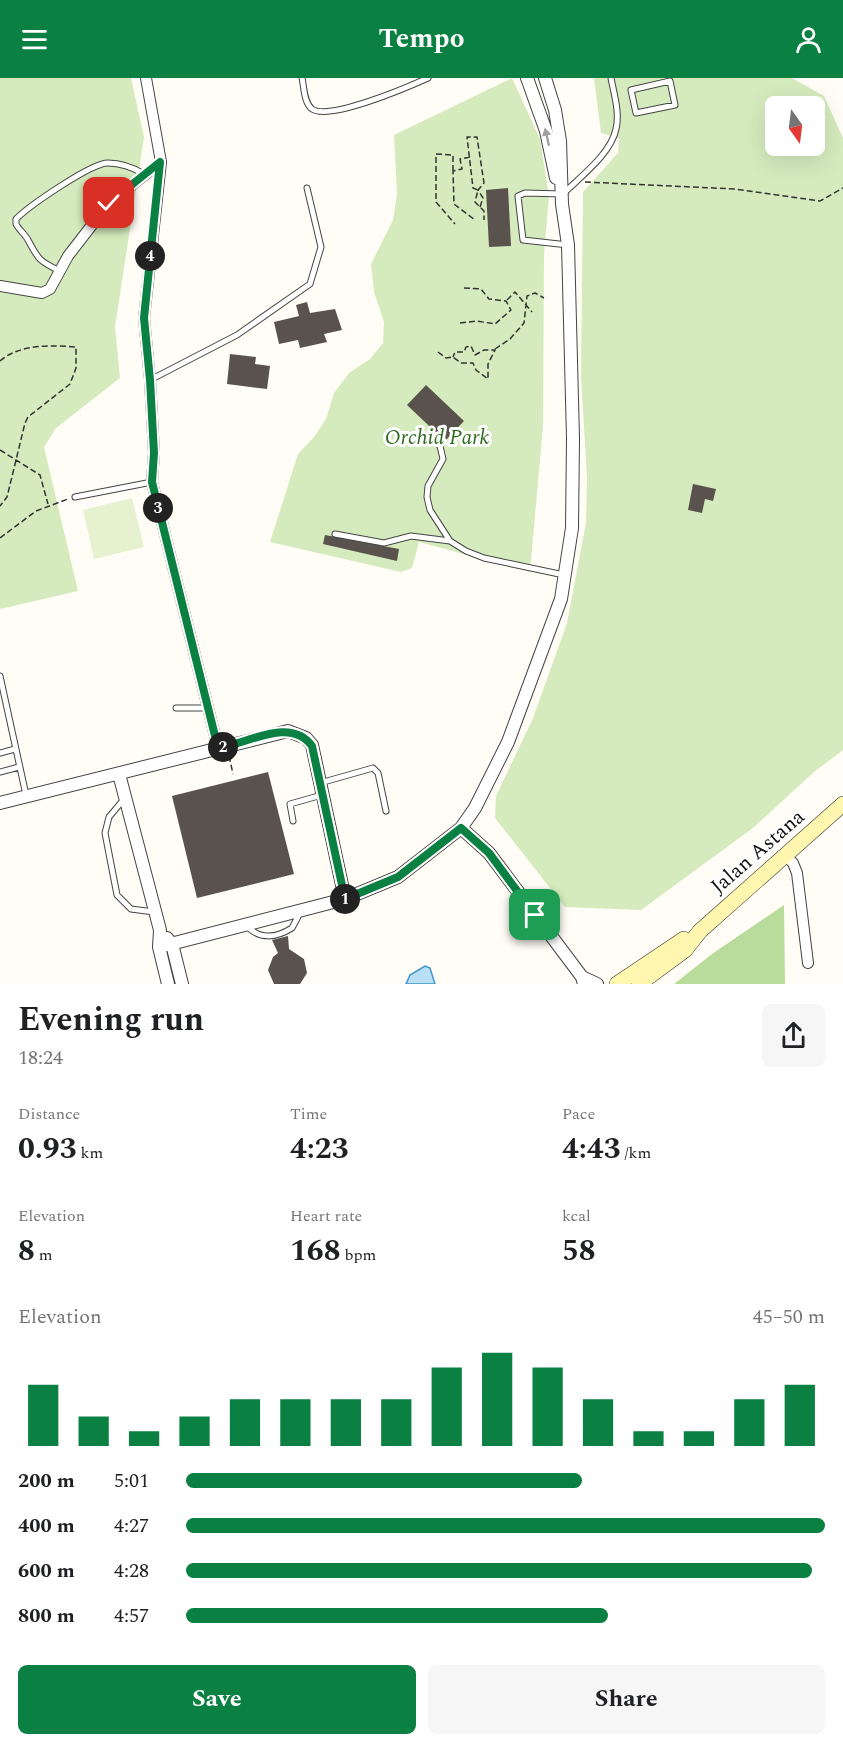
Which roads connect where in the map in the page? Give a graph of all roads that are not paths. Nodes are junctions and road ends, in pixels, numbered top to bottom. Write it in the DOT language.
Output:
graph roads {
  1 [pos="146,78"];
  2 [pos="302,78"];
  3 [pos="428,78"];
  4 [pos="527,78"];
  5 [pos="545,78"];
  6 [pos="611,78"];
  7 [pos="645,78"];
  8 [pos="647,86"];
  9 [pos="160,162"];
  10 [pos="144,174"];
  11 [pos="307,188"];
  12 [pos="561,197"];
  13 [pos="568,245"];
  14 [pos="60,271"];
  15 [pos="0,286"];
  16 [pos="150,380"];
  17 [pos="431,438"];
  18 [pos="152,482"];
  19 [pos="75,497"];
  20 [pos="335,534"];
  21 [pos="450,541"];
  22 [pos="566,575"];
  23 [pos="0,676"];
  24 [pos="176,708"];
  25 [pos="208,708"];
  26 [pos="222,747"];
  27 [pos="15,749"];
  28 [pos="0,753"];
  29 [pos="19,767"];
  30 [pos="0,772"];
  31 [pos="119,774"];
  32 [pos="321,789"];
  33 [pos="27,797"];
  34 [pos="124,798"];
  35 [pos="0,803"];
  36 [pos="843,804"];
  37 [pos="386,811"];
  38 [pos="293,821"];
  39 [pos="461,828"];
  40 [pos="786,856"];
  41 [pos="345,899"];
  42 [pos="156,912"];
  43 [pos="700,931"];
  44 [pos="165,945"];
  45 [pos="808,963"];
  46 [pos="583,980"];
  47 [pos="168,984"];
  48 [pos="182,984"];
  49 [pos="597,984"];
  50 [pos="617,984"];
  51 [pos="639,984"];
  1 -- 9 [label="street"];
  2 -- 3 [label="lane"];
  12 -- 4 [label="street, one-way"];
  5 -- 12 [label="street"];
  6 -- 12 [label="lane"];
  7 -- 8 [label="lane"];
  8 -- 8 [label="lane"];
  9 -- 10 [label="street"];
  9 -- 16 [label="street"];
  10 -- 14 [label="street"];
  10 -- 14 [label="lane"];
  11 -- 16 [label="lane"];
  12 -- 13 [label="street"];
  12 -- 13 [label="lane"];
  13 -- 22 [label="street"];
  14 -- 15 [label="street"];
  16 -- 18 [label="street"];
  17 -- 21 [label="lane"];
  18 -- 19 [label="lane"];
  18 -- 25 [label="street"];
  20 -- 21 [label="lane"];
  21 -- 22 [label="lane"];
  22 -- 39 [label="street"];
  23 -- 27 [label="lane"];
  24 -- 25 [label="lane"];
  25 -- 26 [label="street"];
  26 -- 31 [label="street"];
  26 -- 32 [label="street"];
  27 -- 28 [label="lane"];
  27 -- 29 [label="lane"];
  29 -- 30 [label="lane"];
  29 -- 33 [label="lane"];
  31 -- 33 [label="street"];
  31 -- 34 [label="street"];
  32 -- 37 [label="lane"];
  32 -- 38 [label="lane"];
  32 -- 41 [label="street"];
  33 -- 35 [label="street"];
  34 -- 42 [label="street"];
  34 -- 42 [label="lane"];
  36 -- 40 [label="main road, Jalan Astana"];
  39 -- 41 [label="street"];
  39 -- 46 [label="street"];
  40 -- 43 [label="main road, Jalan Astana"];
  40 -- 45 [label="street"];
  41 -- 44 [label="street"];
  42 -- 44 [label="street"];
  43 -- 50 [label="main road, Jalan Astana"];
  43 -- 51 [label="main road, Jalan Astana"];
  44 -- 47 [label="street"];
  44 -- 48 [label="street"];
  46 -- 49 [label="street"];
}
